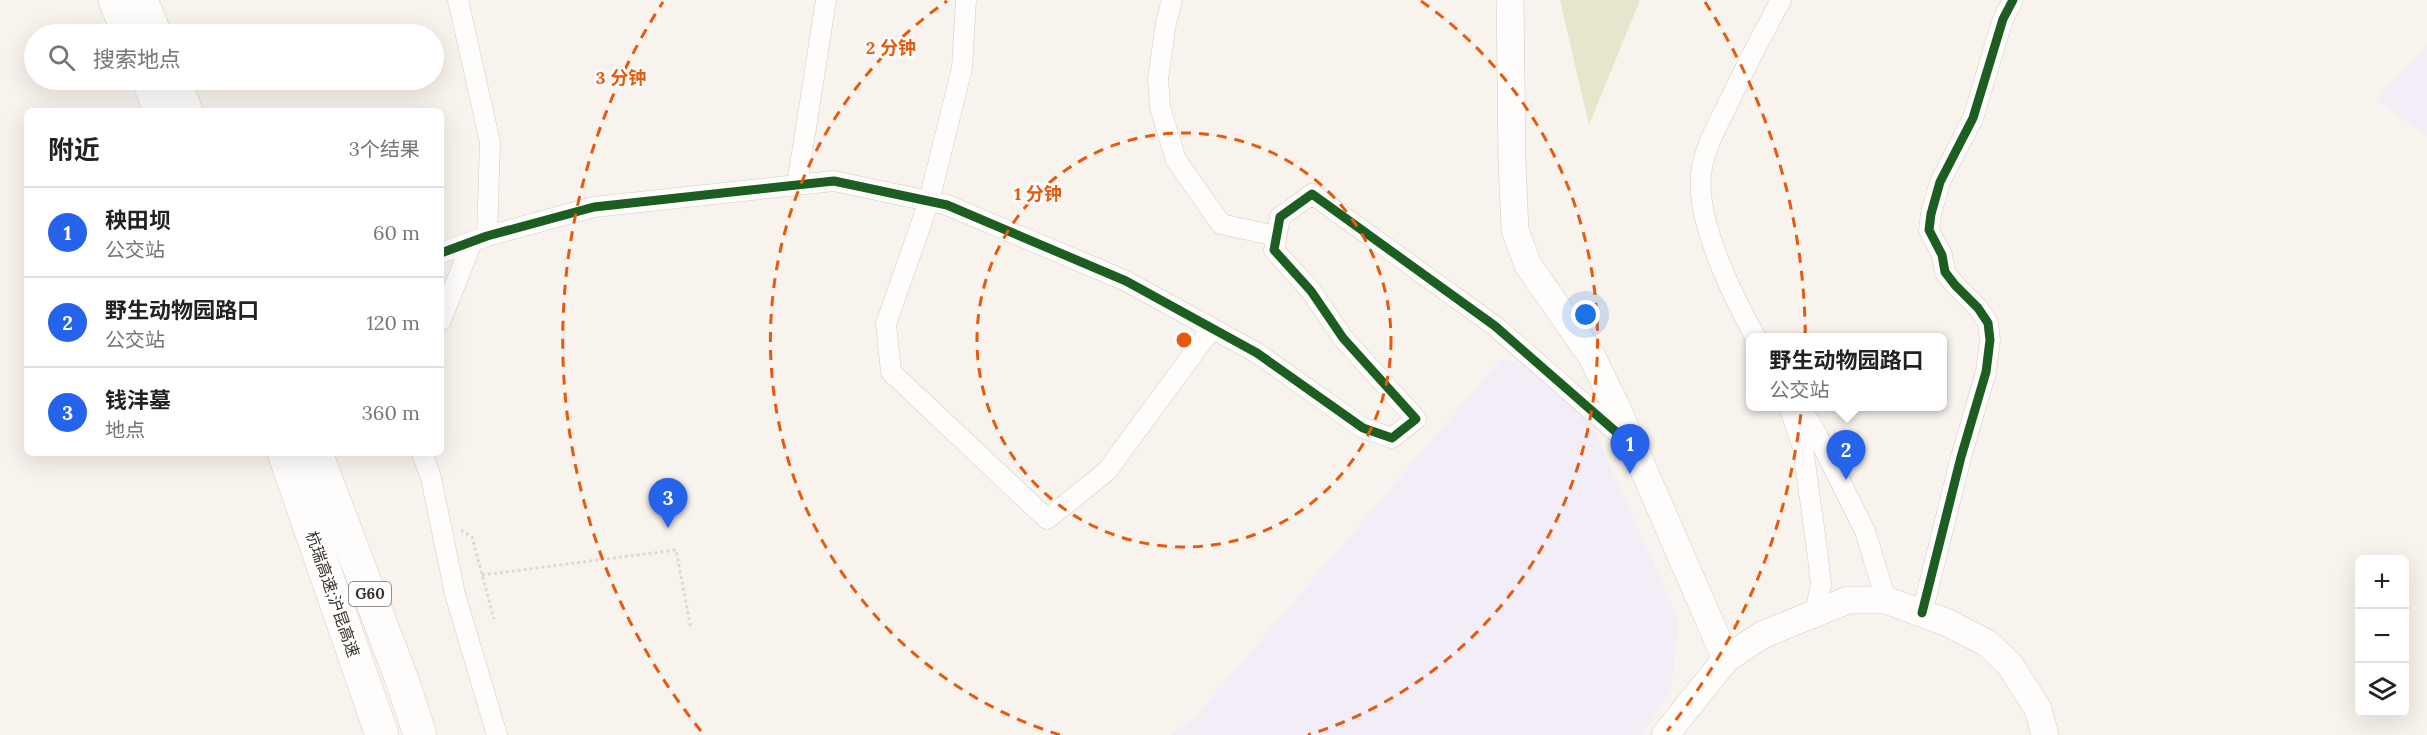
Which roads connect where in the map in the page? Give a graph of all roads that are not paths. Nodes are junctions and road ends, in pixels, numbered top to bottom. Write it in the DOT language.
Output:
graph roads {
  1 [pos="115,0"];
  2 [pos="141,0"];
  3 [pos="458,0"];
  4 [pos="826,0"];
  5 [pos="966,0"];
  6 [pos="1172,0"];
  7 [pos="1510,0"];
  8 [pos="1781,0"];
  9 [pos="2013,0"];
  10 [pos="125,24"];
  11 [pos="151,24"];
  12 [pos="152,90"];
  13 [pos="178,90"];
  14 [pos="160,108"];
  15 [pos="185,108"];
  16 [pos="796,185"];
  17 [pos="930,201"];
  18 [pos="1276,236"];
  19 [pos="479,239"];
  20 [pos="444,252"];
  21 [pos="444,314"];
  22 [pos="1212,328"];
  23 [pos="1753,333"];
  24 [pos="1791,411"];
  25 [pos="1801,411"];
  26 [pos="1631,445"];
  27 [pos="285,456"];
  28 [pos="317,456"];
  29 [pos="423,456"];
  30 [pos="1886,600"];
  31 [pos="1815,612"];
  32 [pos="1922,613"];
  33 [pos="342,620"];
  34 [pos="1726,659"];
  35 [pos="402,680"];
  36 [pos="370,735"];
  37 [pos="382,735"];
  38 [pos="420,735"];
  39 [pos="435,735"];
  40 [pos="497,735"];
  41 [pos="1665,735"];
  42 [pos="2045,735"];
  1 -- 10 [label="highway"];
  2 -- 11 [label="highway"];
  3 -- 19 [label="street"];
  4 -- 16 [label="street"];
  5 -- 17 [label="street"];
  6 -- 18 [label="street"];
  7 -- 26 [label="street"];
  8 -- 23 [label="street"];
  9 -- 32 [label="street"];
  12 -- 14 [label="highway"];
  13 -- 15 [label="highway"];
  16 -- 17 [label="street"];
  16 -- 19 [label="street"];
  17 -- 22 [label="street"];
  17 -- 22 [label="street"];
  18 -- 22 [label="street"];
  18 -- 26 [label="street"];
  19 -- 20 [label="street"];
  19 -- 21 [label="street"];
  24 -- 31 [label="street"];
  25 -- 30 [label="street"];
  26 -- 34 [label="street"];
  27 -- 33 [label="highway, 杭瑞高速;沪昆高速 / G60"];
  28 -- 35 [label="highway, 杭瑞高速;沪昆高速 / G60"];
  29 -- 40 [label="street"];
  30 -- 31 [label="street"];
  30 -- 32 [label="street"];
  31 -- 34 [label="street"];
  32 -- 42 [label="street"];
  33 -- 36 [label="highway"];
  33 -- 37 [label="highway, 杭瑞高速;沪昆高速 / G60"];
  34 -- 41 [label="street"];
  35 -- 38 [label="highway, 杭瑞高速;沪昆高速 / G60"];
  35 -- 39 [label="highway"];
}
